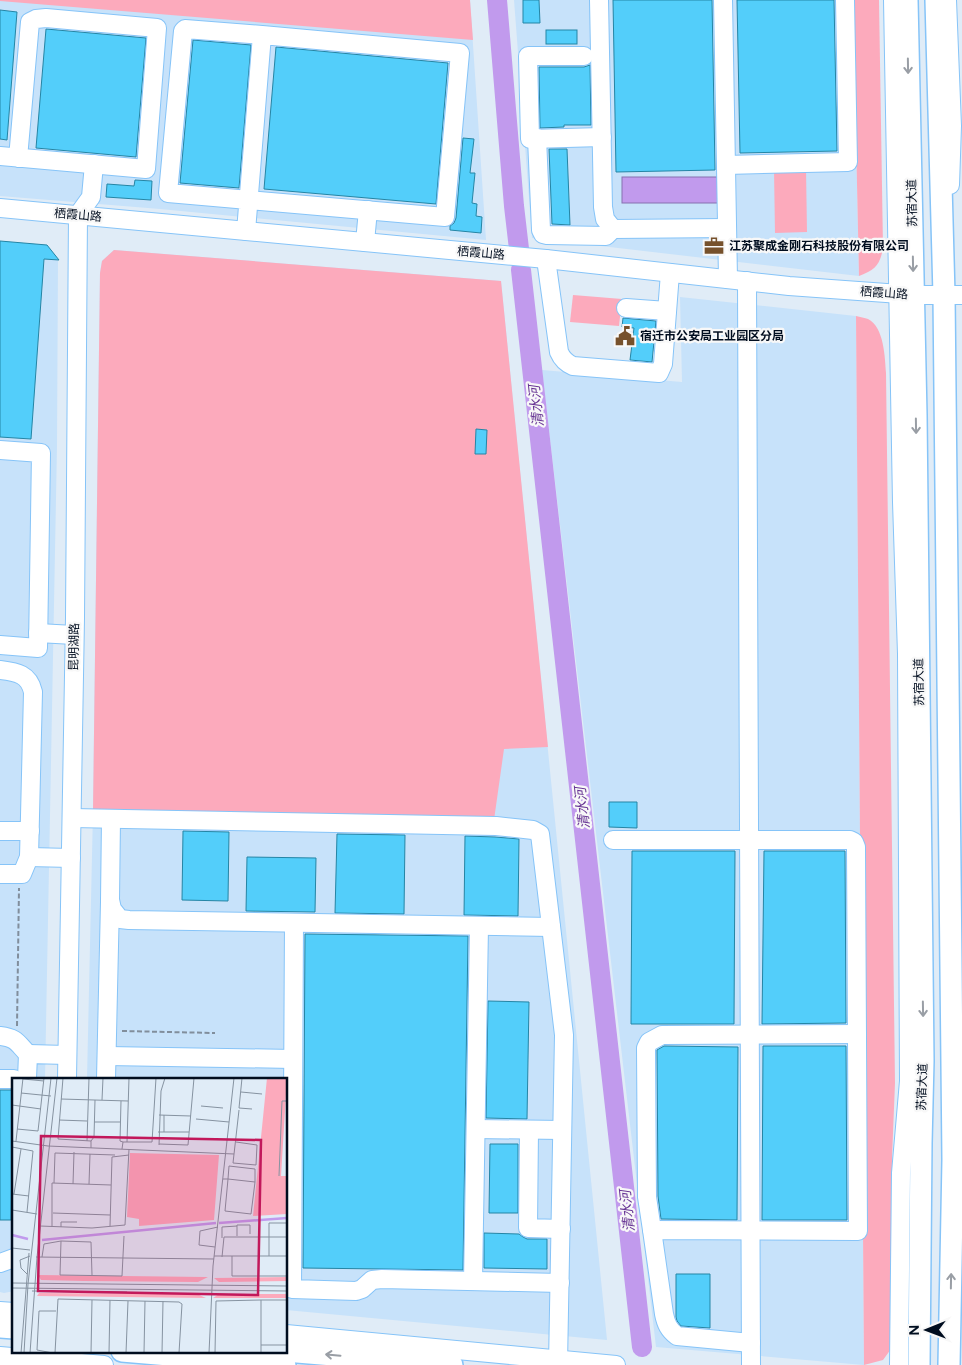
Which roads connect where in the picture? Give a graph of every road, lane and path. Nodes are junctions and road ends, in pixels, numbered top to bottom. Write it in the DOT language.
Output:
graph roads {
  1 [pos="599,0"];
  2 [pos="723,0"];
  3 [pos="845,0"];
  4 [pos="893,0"];
  5 [pos="907,0"];
  6 [pos="936,0"];
  7 [pos="947,0"];
  8 [pos="262,36"];
  9 [pos="584,56"];
  10 [pos="602,137"];
  11 [pos="537,138"];
  12 [pos="0,156"];
  13 [pos="18,158"];
  14 [pos="94,164"];
  15 [pos="726,165"];
  16 [pos="248,200"];
  17 [pos="0,208"];
  18 [pos="368,210"];
  19 [pos="78,215"];
  20 [pos="727,228"];
  21 [pos="613,229"];
  22 [pos="246,231"];
  23 [pos="365,242"];
  24 [pos="546,259"];
  25 [pos="670,272"];
  26 [pos="728,279"];
  27 [pos="746,281"];
  28 [pos="906,294"];
  29 [pos="952,295"];
  30 [pos="626,308"];
  31 [pos="667,311"];
  32 [pos="0,450"];
  33 [pos="38,633"];
  34 [pos="74,636"];
  35 [pos="0,645"];
  36 [pos="0,670"];
  37 [pos="72,818"];
  38 [pos="111,819"];
  39 [pos="0,831"];
  40 [pos="30,831"];
  41 [pos="613,840"];
  42 [pos="749,840"];
  43 [pos="29,858"];
  44 [pos="71,858"];
  45 [pos="0,874"];
  46 [pos="22,874"];
  47 [pos="110,900"];
  48 [pos="294,923"];
  49 [pos="479,926"];
  50 [pos="551,927"];
  51 [pos="107,1031"];
  52 [pos="215,1033"];
  53 [pos="750,1034"];
  54 [pos="857,1034"];
  55 [pos="15,1044"];
  56 [pos="67,1054"];
  57 [pos="107,1056"];
  58 [pos="293,1059"];
  59 [pos="27,1078"];
  60 [pos="67,1078"];
  61 [pos="106,1078"];
  62 [pos="962,1112"];
  63 [pos="476,1129"];
  64 [pos="529,1130"];
  65 [pos="562,1130"];
  66 [pos="289,1160"];
  67 [pos="561,1229"];
  68 [pos="652,1230"];
  69 [pos="750,1230"];
  70 [pos="12,1259"];
  71 [pos="0,1263"];
  72 [pos="289,1277"];
  73 [pos="473,1281"];
  74 [pos="560,1283"];
  75 [pos="288,1334"];
  76 [pos="751,1343"];
  77 [pos="288,1351"];
  78 [pos="134,1352"];
  79 [pos="0,1356"];
  80 [pos="58,1359"];
  81 [pos="558,1362"];
  82 [pos="104,1365"];
  83 [pos="284,1365"];
  84 [pos="452,1365"];
  85 [pos="616,1365"];
  86 [pos="751,1365"];
  87 [pos="899,1365"];
  88 [pos="919,1365"];
  89 [pos="949,1365"];
  1 -- 10 [label="street"];
  2 -- 15 [label="street"];
  3 -- 15 [label="street"];
  4 -- 28 [label="street"];
  5 -- 28 [label="main road, 苏宿大道, one-way"];
  6 -- 29 [label="main road"];
  7 -- 29 [label="street"];
  8 -- 16 [label="street"];
  8 -- 16 [label="street"];
  8 -- 18 [label="street"];
  9 -- 11 [label="street"];
  10 -- 11 [label="street"];
  10 -- 21 [label="street"];
  11 -- 21 [label="street"];
  12 -- 13 [label="street"];
  13 -- 14 [label="street"];
  13 -- 14 [label="street"];
  14 -- 19 [label="street"];
  15 -- 20 [label="street"];
  16 -- 18 [label="street"];
  16 -- 22 [label="street"];
  17 -- 19 [label="street, 栖霞山路"];
  18 -- 23 [label="street"];
  19 -- 22 [label="street, 栖霞山路"];
  19 -- 34 [label="street, 昆明湖路"];
  20 -- 21 [label="street"];
  20 -- 26 [label="street"];
  22 -- 23 [label="street, 栖霞山路"];
  23 -- 24 [label="street, 栖霞山路"];
  24 -- 25 [label="street, 栖霞山路"];
  24 -- 31 [label="street"];
  25 -- 26 [label="street, 栖霞山路"];
  25 -- 31 [label="street"];
  26 -- 27 [label="street, 栖霞山路"];
  27 -- 28 [label="street, 栖霞山路"];
  27 -- 42 [label="street"];
  28 -- 29 [label="street, 栖霞山路"];
  28 -- 87 [label="street"];
  28 -- 88 [label="main road, 苏宿大道, one-way"];
  29 -- 62 [label="street"];
  89 -- 29 [label="main road, one-way"];
  30 -- 31 [label="street"];
  32 -- 33 [label="street"];
  33 -- 34 [label="street"];
  33 -- 35 [label="street"];
  34 -- 37 [label="street, 昆明湖路"];
  36 -- 40 [label="street"];
  37 -- 38 [label="street"];
  37 -- 44 [label="street, 昆明湖路"];
  38 -- 47 [label="street"];
  38 -- 50 [label="street"];
  39 -- 40 [label="street"];
  40 -- 43 [label="street"];
  41 -- 42 [label="street"];
  42 -- 53 [label="street"];
  42 -- 54 [label="street"];
  43 -- 44 [label="street"];
  43 -- 46 [label="street"];
  44 -- 56 [label="street, 昆明湖路"];
  45 -- 46 [label="street"];
  46 -- 55 [label="path"];
  47 -- 48 [label="street"];
  47 -- 51 [label="street"];
  48 -- 49 [label="street"];
  48 -- 58 [label="street"];
  49 -- 50 [label="street"];
  49 -- 63 [label="street"];
  50 -- 65 [label="street"];
  51 -- 52 [label="path"];
  51 -- 57 [label="street"];
  53 -- 54 [label="street"];
  53 -- 68 [label="street"];
  53 -- 69 [label="street"];
  54 -- 69 [label="street"];
  55 -- 56 [label="street"];
  55 -- 59 [label="street"];
  56 -- 60 [label="street, 昆明湖路"];
  57 -- 58 [label="street"];
  57 -- 61 [label="street"];
  58 -- 66 [label="street"];
  63 -- 64 [label="street"];
  63 -- 73 [label="street"];
  64 -- 65 [label="street"];
  64 -- 67 [label="street"];
  65 -- 67 [label="street"];
  66 -- 72 [label="street"];
  67 -- 74 [label="street"];
  68 -- 69 [label="street"];
  68 -- 76 [label="street"];
  69 -- 76 [label="street"];
  70 -- 71 [label="street"];
  72 -- 73 [label="street"];
  73 -- 74 [label="street"];
  74 -- 81 [label="street"];
  75 -- 81 [label="street"];
  76 -- 86 [label="street"];
  84 -- 77 [label="main road, one-way"];
  78 -- 83 [label="main road"];
  79 -- 80 [label="street"];
  80 -- 82 [label="street"];
  81 -- 85 [label="street"];
}
